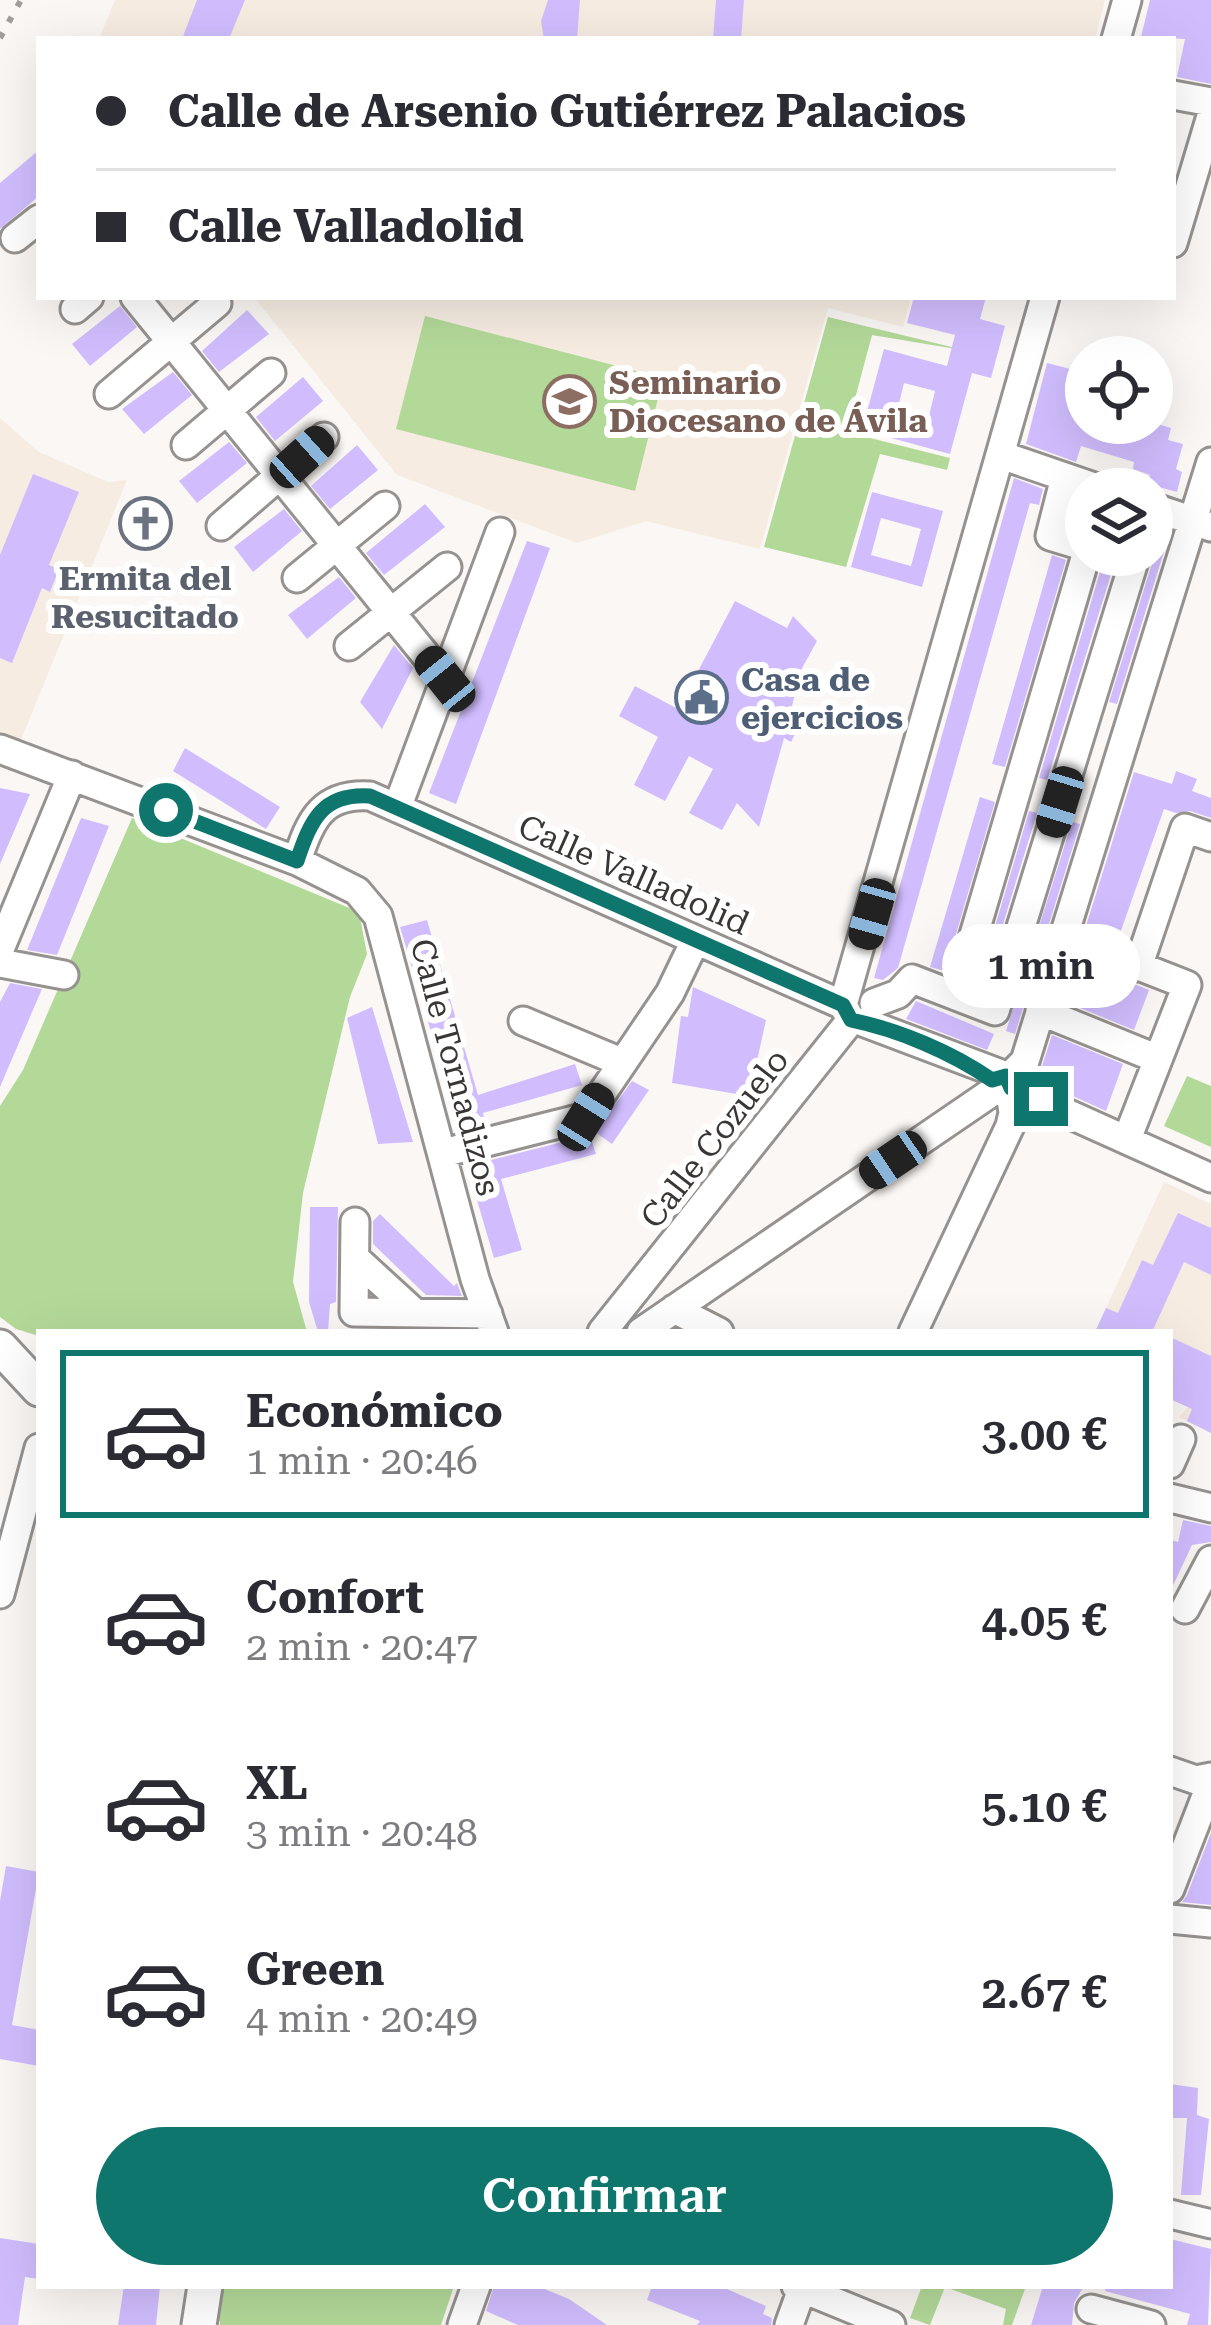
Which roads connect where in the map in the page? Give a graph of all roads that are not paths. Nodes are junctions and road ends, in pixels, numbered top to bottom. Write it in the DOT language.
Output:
graph roads {
  1 [pos="1127,0"];
  2 [pos="1117,36"];
  3 [pos="1176,96"];
  4 [pos="1211,102"];
  5 [pos="1211,116"];
  6 [pos="36,221"];
  7 [pos="1176,233"];
  8 [pos="15,238"];
  9 [pos="137,300"];
  10 [pos="1044,300"];
  11 [pos="217,303"];
  12 [pos="171,342"];
  13 [pos="271,373"];
  14 [pos="109,394"];
  15 [pos="226,410"];
  16 [pos="324,437"];
  17 [pos="186,445"];
  18 [pos="1001,455"];
  19 [pos="1210,472"];
  20 [pos="280,477"];
  21 [pos="1065,477"];
  22 [pos="385,506"];
  23 [pos="1173,514"];
  24 [pos="1202,524"];
  25 [pos="221,526"];
  26 [pos="500,532"];
  27 [pos="1065,542"];
  28 [pos="337,546"];
  29 [pos="447,567"];
  30 [pos="1079,576"];
  31 [pos="1122,576"];
  32 [pos="297,578"];
  33 [pos="391,612"];
  34 [pos="349,646"];
  35 [pos="445,679"];
  36 [pos="0,749"];
  37 [pos="72,776"];
  38 [pos="1018,790"];
  39 [pos="1060,802"];
  40 [pos="397,808"];
  41 [pos="1100,813"];
  42 [pos="1211,837"];
  43 [pos="297,861"];
  44 [pos="1063,936"];
  45 [pos="695,940"];
  46 [pos="0,949"];
  47 [pos="0,962"];
  48 [pos="1138,967"];
  49 [pos="64,975"];
  50 [pos="956,996"];
  51 [pos="859,1006"];
  52 [pos="1040,1011"];
  53 [pos="523,1021"];
  54 [pos="1158,1059"];
  55 [pos="621,1062"];
  56 [pos="998,1082"];
  57 [pos="1127,1139"];
  58 [pos="443,1154"];
  59 [pos="1211,1178"];
  60 [pos="355,1222"];
  61 [pos="355,1258"];
  62 [pos="631,1300"];
  63 [pos="674,1309"];
  64 [pos="415,1313"];
  65 [pos="491,1323"];
  66 [pos="605,1329"];
  67 [pos="645,1329"];
  68 [pos="713,1329"];
  69 [pos="914,1329"];
  70 [pos="0,1348"];
  71 [pos="36,1363"];
  72 [pos="36,1386"];
  73 [pos="36,1463"];
  74 [pos="1173,1499"];
  75 [pos="1211,1508"];
  76 [pos="1211,1560"];
  77 [pos="0,1594"];
  78 [pos="1185,1609"];
  79 [pos="1173,1772"];
  80 [pos="1211,1780"];
  81 [pos="1173,1881"];
  82 [pos="1173,1919"];
  83 [pos="1211,1923"];
  84 [pos="1173,2215"];
  85 [pos="1211,2224"];
  86 [pos="205,2289"];
  87 [pos="475,2289"];
  88 [pos="810,2289"];
  89 [pos="853,2297"];
  90 [pos="1092,2307"];
  91 [pos="199,2325"];
  92 [pos="461,2325"];
  93 [pos="789,2325"];
  94 [pos="891,2325"];
  95 [pos="1151,2325"];
  1 -- 2 [label="street"];
  3 -- 4 [label="street"];
  5 -- 7 [label="street"];
  6 -- 8 [label="street"];
  9 -- 12 [label="street"];
  10 -- 18 [label="street"];
  11 -- 12 [label="street"];
  12 -- 14 [label="street"];
  12 -- 15 [label="street"];
  13 -- 15 [label="street"];
  15 -- 17 [label="street"];
  15 -- 20 [label="street"];
  16 -- 20 [label="street"];
  18 -- 21 [label="street"];
  18 -- 51 [label="street"];
  19 -- 24 [label="street"];
  20 -- 25 [label="street"];
  20 -- 28 [label="street"];
  21 -- 27 [label="street"];
  22 -- 28 [label="street"];
  23 -- 24 [label="street"];
  24 -- 41 [label="street"];
  26 -- 35 [label="street"];
  28 -- 32 [label="street"];
  28 -- 33 [label="street"];
  29 -- 33 [label="street"];
  30 -- 38 [label="street"];
  31 -- 39 [label="street"];
  33 -- 34 [label="street"];
  33 -- 35 [label="street"];
  35 -- 40 [label="street"];
  36 -- 37 [label="street, Calle Tornadizos"];
  37 -- 43 [label="street, Calle Tornadizos"];
  37 -- 46 [label="street"];
  38 -- 39 [label="street"];
  38 -- 50 [label="street"];
  39 -- 41 [label="street"];
  39 -- 50 [label="street"];
  40 -- 43 [label="street, Calle Valladolid"];
  40 -- 45 [label="street, Calle Valladolid"];
  41 -- 44 [label="street"];
  42 -- 48 [label="street"];
  43 -- 58 [label="street, Calle Tornadizos"];
  44 -- 48 [label="street"];
  44 -- 52 [label="street"];
  45 -- 51 [label="street, Calle Valladolid"];
  45 -- 55 [label="street"];
  47 -- 49 [label="street"];
  48 -- 54 [label="street"];
  50 -- 51 [label="street"];
  51 -- 56 [label="street, Calle Valladolid"];
  51 -- 62 [label="street, Calle Cozuelo"];
  52 -- 54 [label="street"];
  52 -- 56 [label="street"];
  53 -- 55 [label="street"];
  54 -- 57 [label="street"];
  55 -- 58 [label="street"];
  56 -- 57 [label="street, Calle Valladolid"];
  56 -- 63 [label="street"];
  56 -- 69 [label="street"];
  57 -- 59 [label="street, Calle Valladolid"];
  58 -- 65 [label="street, Calle Tornadizos"];
  60 -- 61 [label="street"];
  61 -- 64 [label="street"];
  61 -- 64 [label="street"];
  62 -- 66 [label="street, Calle Cozuelo"];
  62 -- 67 [label="street"];
  63 -- 67 [label="street"];
  63 -- 68 [label="street"];
  64 -- 65 [label="street"];
  70 -- 71 [label="main road"];
  70 -- 72 [label="main road"];
  73 -- 77 [label="street"];
  74 -- 75 [label="street"];
  76 -- 78 [label="street"];
  79 -- 80 [label="street"];
  80 -- 81 [label="street"];
  82 -- 83 [label="street"];
  84 -- 85 [label="street"];
  86 -- 91 [label="main road"];
  87 -- 92 [label="street"];
  88 -- 89 [label="street"];
  88 -- 93 [label="street"];
  89 -- 94 [label="street"];
  90 -- 95 [label="street"];
}
